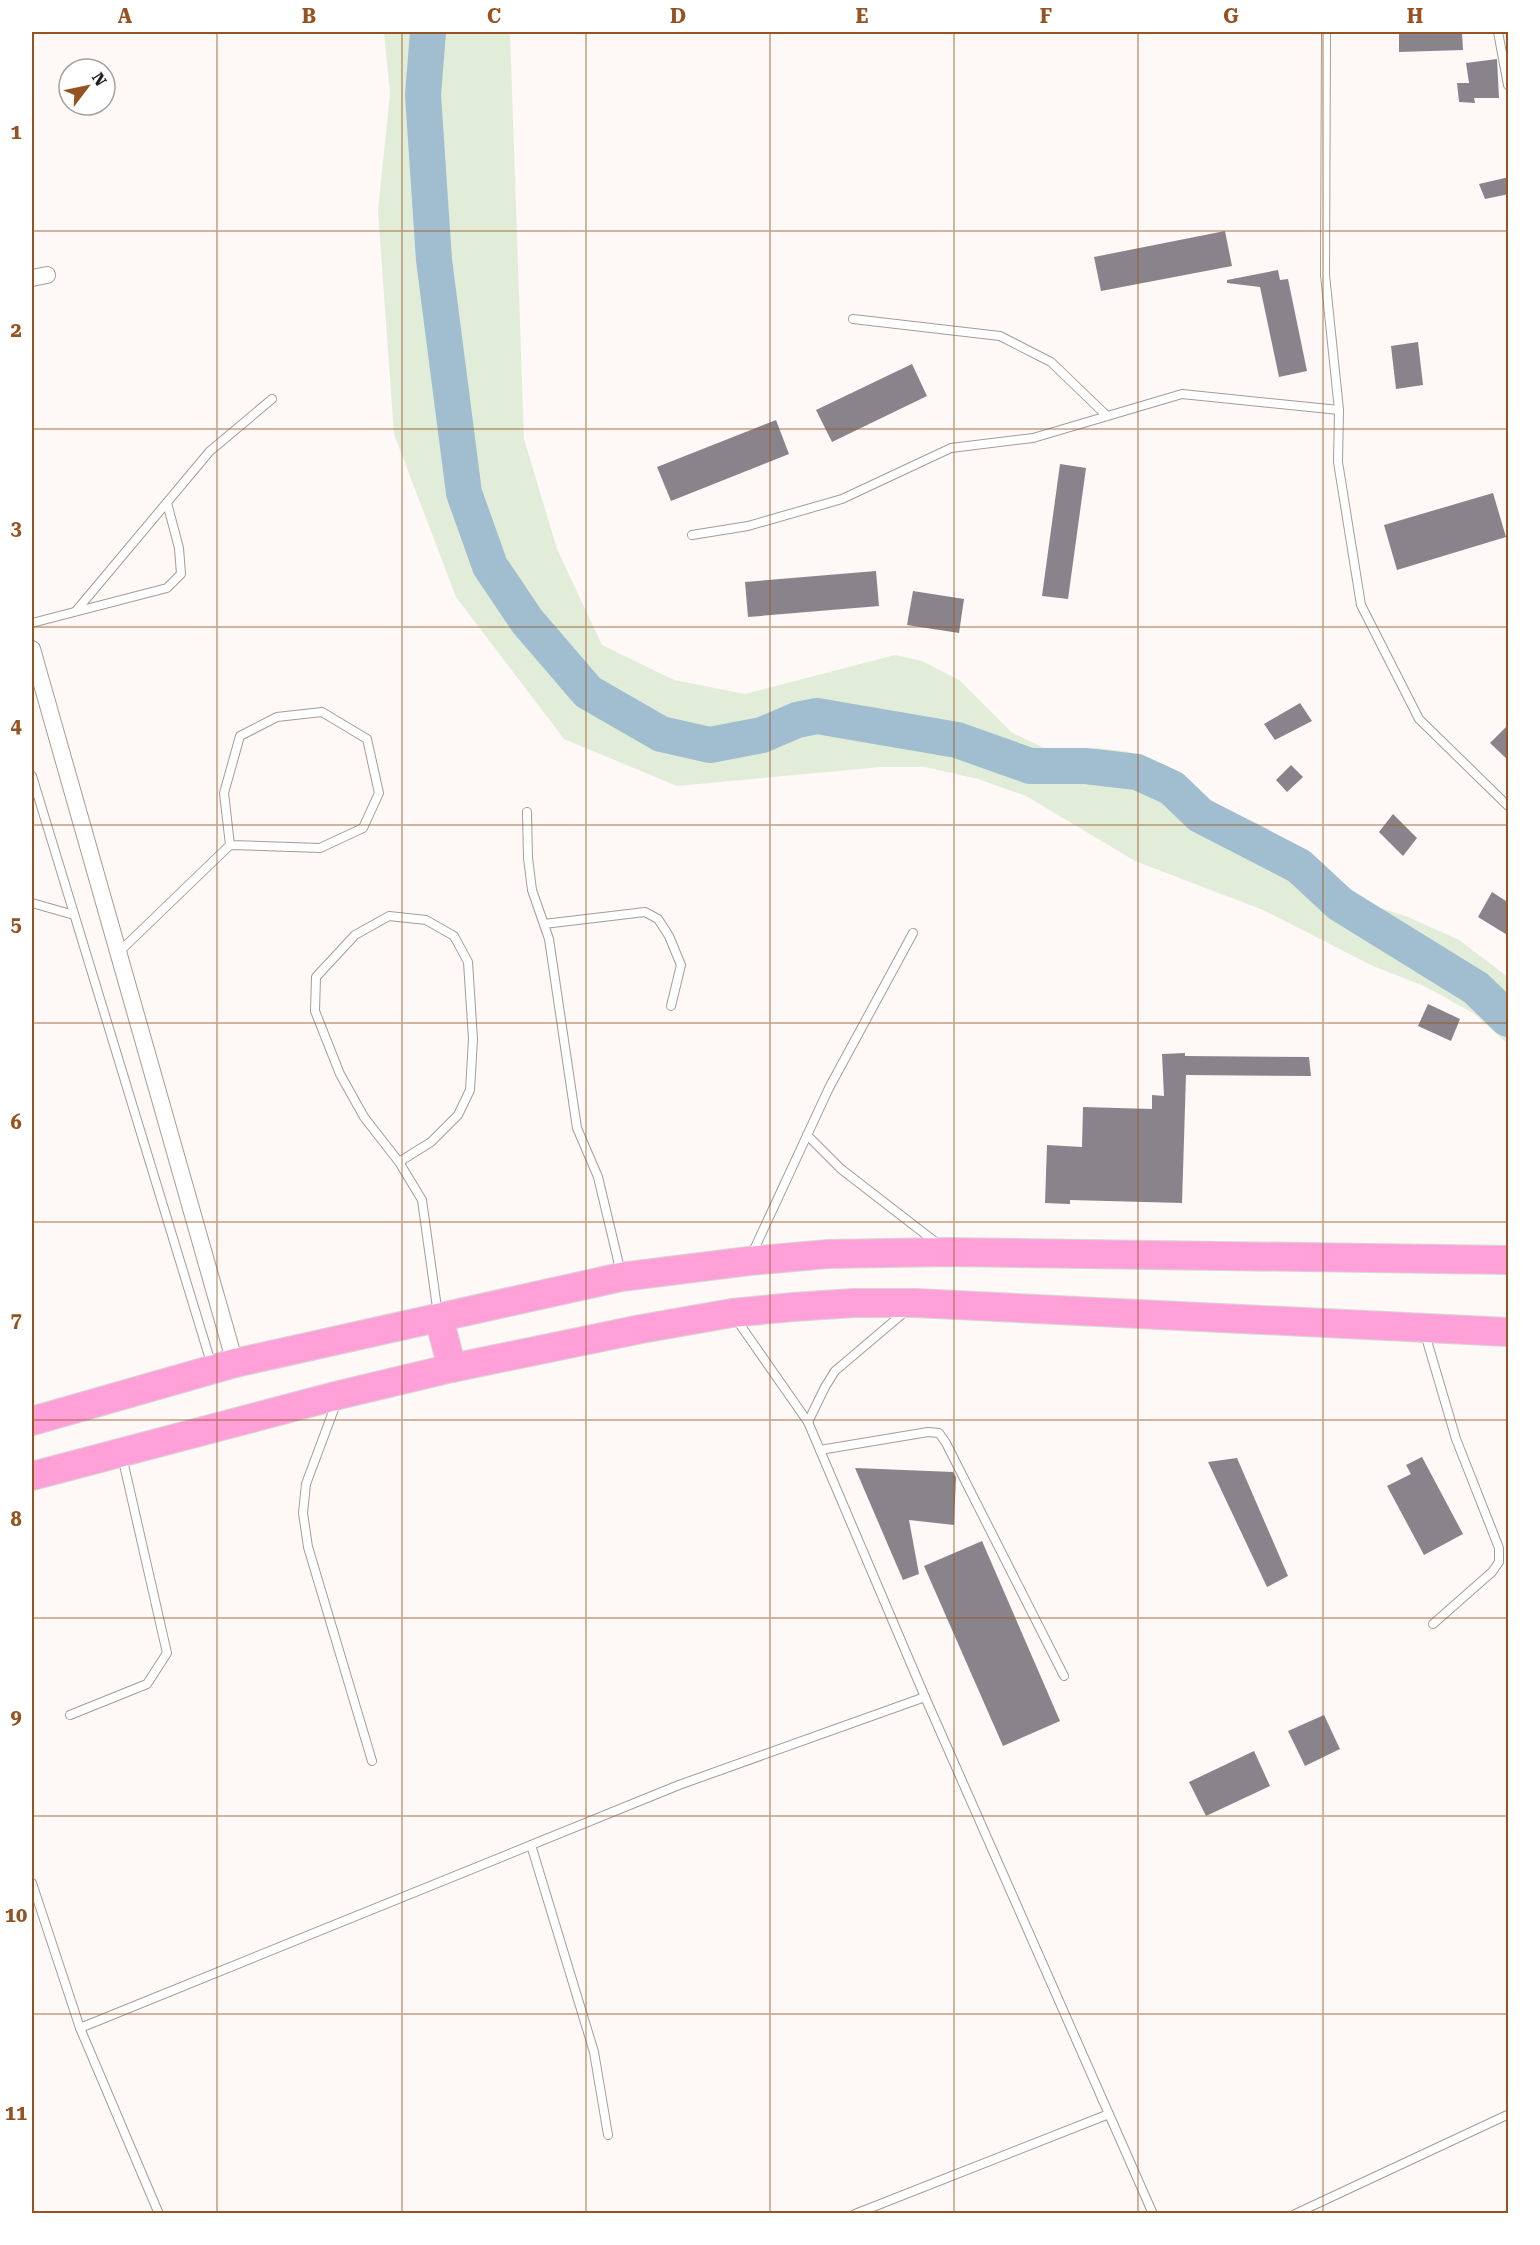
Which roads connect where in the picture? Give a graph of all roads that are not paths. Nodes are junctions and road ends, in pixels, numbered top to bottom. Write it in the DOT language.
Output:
graph roads {
  1 [pos="1326,32"];
  2 [pos="1498,32"];
  3 [pos="1509,85"];
  4 [pos="853,320"];
  5 [pos="272,399"];
  6 [pos="1339,410"];
  7 [pos="1107,416"];
  8 [pos="167,503"];
  9 [pos="692,535"];
  10 [pos="76,611"];
  11 [pos="32,623"];
  12 [pos="32,649"];
  13 [pos="32,776"];
  14 [pos="1509,806"];
  15 [pos="527,812"];
  16 [pos="230,845"];
  17 [pos="32,903"];
  18 [pos="74,915"];
  19 [pos="544,924"];
  20 [pos="913,933"];
  21 [pos="118,953"];
  22 [pos="671,1006"];
  23 [pos="807,1135"];
  24 [pos="399,1162"];
  25 [pos="948,1252"];
  26 [pos="1509,1260"];
  27 [pos="749,1261"];
  28 [pos="621,1277"];
  29 [pos="916,1303"];
  30 [pos="732,1313"];
  31 [pos="439,1318"];
  32 [pos="1423,1328"];
  33 [pos="1509,1332"];
  34 [pos="224,1366"];
  35 [pos="452,1368"];
  36 [pos="339,1395"];
  37 [pos="32,1421"];
  38 [pos="808,1422"];
  39 [pos="820,1450"];
  40 [pos="122,1453"];
  41 [pos="32,1476"];
  42 [pos="1433,1624"];
  43 [pos="1064,1676"];
  44 [pos="925,1697"];
  45 [pos="70,1715"];
  46 [pos="372,1761"];
  47 [pos="531,1845"];
  48 [pos="32,1883"];
  49 [pos="80,2028"];
  50 [pos="1109,2114"];
  51 [pos="1508,2115"];
  52 [pos="608,2135"];
  53 [pos="159,2214"];
  54 [pos="855,2214"];
  55 [pos="1153,2214"];
  56 [pos="1295,2214"];
  1 -- 6 [label="lane"];
  2 -- 3 [label="lane"];
  4 -- 7 [label="lane"];
  5 -- 8 [label="lane"];
  6 -- 7 [label="lane"];
  6 -- 14 [label="lane"];
  7 -- 9 [label="lane"];
  8 -- 10 [label="lane"];
  8 -- 10 [label="lane"];
  10 -- 11 [label="lane"];
  12 -- 21 [label="street"];
  13 -- 18 [label="lane"];
  15 -- 19 [label="lane"];
  16 -- 16 [label="lane"];
  16 -- 21 [label="lane"];
  17 -- 18 [label="lane"];
  18 -- 34 [label="lane"];
  19 -- 22 [label="lane"];
  19 -- 28 [label="lane"];
  20 -- 23 [label="lane"];
  21 -- 34 [label="street"];
  23 -- 25 [label="lane"];
  23 -- 27 [label="lane"];
  24 -- 24 [label="lane"];
  24 -- 31 [label="lane"];
  25 -- 26 [label="highway"];
  25 -- 27 [label="highway"];
  27 -- 28 [label="highway"];
  28 -- 31 [label="highway"];
  29 -- 30 [label="highway"];
  29 -- 32 [label="highway"];
  29 -- 38 [label="lane"];
  30 -- 35 [label="highway"];
  30 -- 38 [label="lane"];
  31 -- 34 [label="highway"];
  31 -- 35 [label="highway"];
  32 -- 33 [label="highway"];
  32 -- 42 [label="lane"];
  34 -- 37 [label="highway"];
  35 -- 36 [label="highway"];
  36 -- 40 [label="highway"];
  36 -- 46 [label="lane"];
  38 -- 39 [label="lane"];
  39 -- 43 [label="lane"];
  39 -- 44 [label="lane"];
  40 -- 41 [label="highway"];
  40 -- 45 [label="lane"];
  44 -- 47 [label="lane"];
  44 -- 50 [label="lane"];
  47 -- 49 [label="lane"];
  47 -- 52 [label="lane"];
  48 -- 49 [label="lane"];
  49 -- 53 [label="lane"];
  50 -- 54 [label="lane"];
  50 -- 55 [label="lane"];
  51 -- 56 [label="lane"];
}
